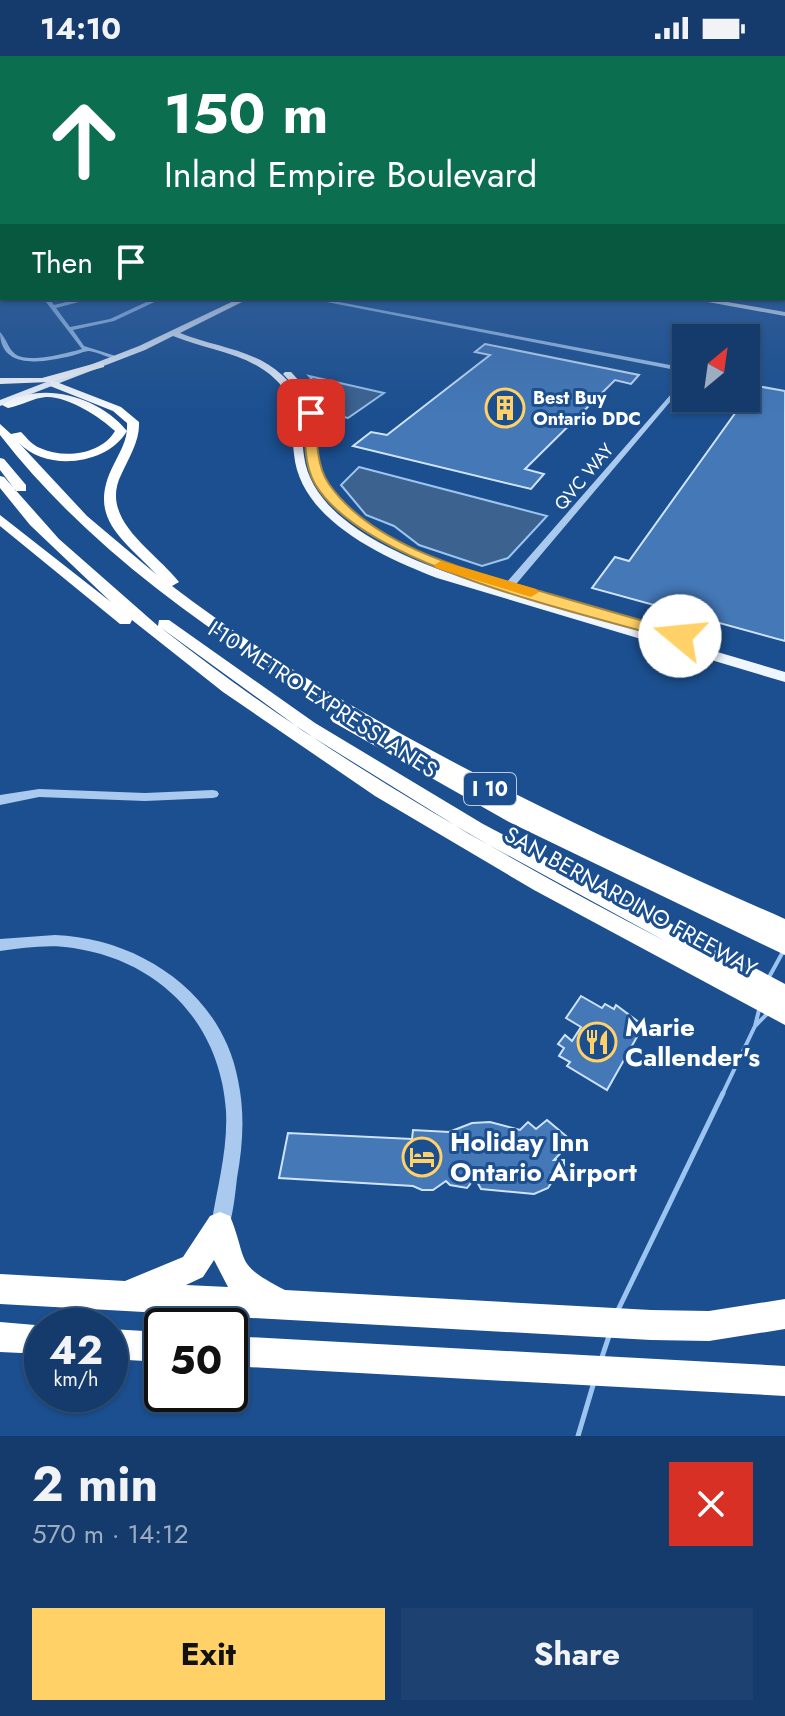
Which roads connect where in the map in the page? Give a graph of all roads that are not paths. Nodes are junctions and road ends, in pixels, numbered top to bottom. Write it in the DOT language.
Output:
graph roads {
  1 [pos="47,300"];
  2 [pos="82,300"];
  3 [pos="156,300"];
  4 [pos="230,300"];
  5 [pos="242,300"];
  6 [pos="319,300"];
  7 [pos="704,300"];
  8 [pos="718,300"];
  9 [pos="52,307"];
  10 [pos="785,312"];
  11 [pos="68,329"];
  12 [pos="173,333"];
  13 [pos="0,334"];
  14 [pos="86,350"];
  15 [pos="117,358"];
  16 [pos="100,365"];
  17 [pos="672,367"];
  18 [pos="0,381"];
  19 [pos="54,384"];
  20 [pos="672,395"];
  21 [pos="3,405"];
  22 [pos="0,419"];
  23 [pos="0,427"];
  24 [pos="0,444"];
  25 [pos="0,462"];
  26 [pos="0,480"];
  27 [pos="0,519"];
  28 [pos="506,590"];
  29 [pos="217,626"];
  30 [pos="195,664"];
  31 [pos="785,668"];
  32 [pos="785,677"];
  33 [pos="213,794"];
  34 [pos="0,800"];
  35 [pos="779,934"];
  36 [pos="0,945"];
  37 [pos="742,990"];
  38 [pos="785,995"];
  39 [pos="785,1015"];
  40 [pos="785,1027"];
  41 [pos="220,1226"];
  42 [pos="0,1289"];
  43 [pos="125,1296"];
  44 [pos="282,1305"];
  45 [pos="785,1314"];
  46 [pos="0,1337"];
  47 [pos="24,1338"];
  48 [pos="248,1352"];
  49 [pos="785,1381"];
  1 -- 9 [label="street"];
  2 -- 9 [label="street"];
  3 -- 11 [label="street"];
  4 -- 12 [label="main road"];
  5 -- 12 [label="main road"];
  6 -- 17 [label="street"];
  7 -- 10 [label="main road"];
  8 -- 10 [label="main road"];
  9 -- 11 [label="street"];
  11 -- 14 [label="street"];
  12 -- 15 [label="main road"];
  12 -- 28 [label="main road"];
  13 -- 14 [label="street"];
  14 -- 15 [label="street"];
  15 -- 16 [label="main road"];
  16 -- 18 [label="highway"];
  16 -- 19 [label="main road"];
  19 -- 21 [label="main road"];
  19 -- 29 [label="highway"];
  20 -- 28 [label="street, QVC WAY"];
  21 -- 22 [label="highway"];
  23 -- 29 [label="highway, SAN BERNARDINO FREEWAY / I 10"];
  24 -- 35 [label="highway, I-10 METRO EXPRESSLANES"];
  25 -- 37 [label="highway, I-10 METRO EXPRESSLANES"];
  26 -- 30 [label="highway, SAN BERNARDINO FREEWAY / I 10"];
  27 -- 30 [label="highway"];
  28 -- 31 [label="main road"];
  28 -- 32 [label="main road"];
  29 -- 35 [label="highway, SAN BERNARDINO FREEWAY / I 10"];
  30 -- 37 [label="highway, SAN BERNARDINO FREEWAY / I 10"];
  33 -- 34 [label="street"];
  36 -- 41 [label="street"];
  37 -- 38 [label="highway, I-10 METRO EXPRESSLANES"];
  37 -- 39 [label="highway, SAN BERNARDINO FREEWAY"];
  37 -- 40 [label="highway"];
  41 -- 43 [label="highway"];
  41 -- 44 [label="highway"];
  42 -- 43 [label="highway"];
  43 -- 44 [label="highway"];
  44 -- 45 [label="highway"];
  46 -- 47 [label="highway"];
  48 -- 49 [label="highway"];
}
